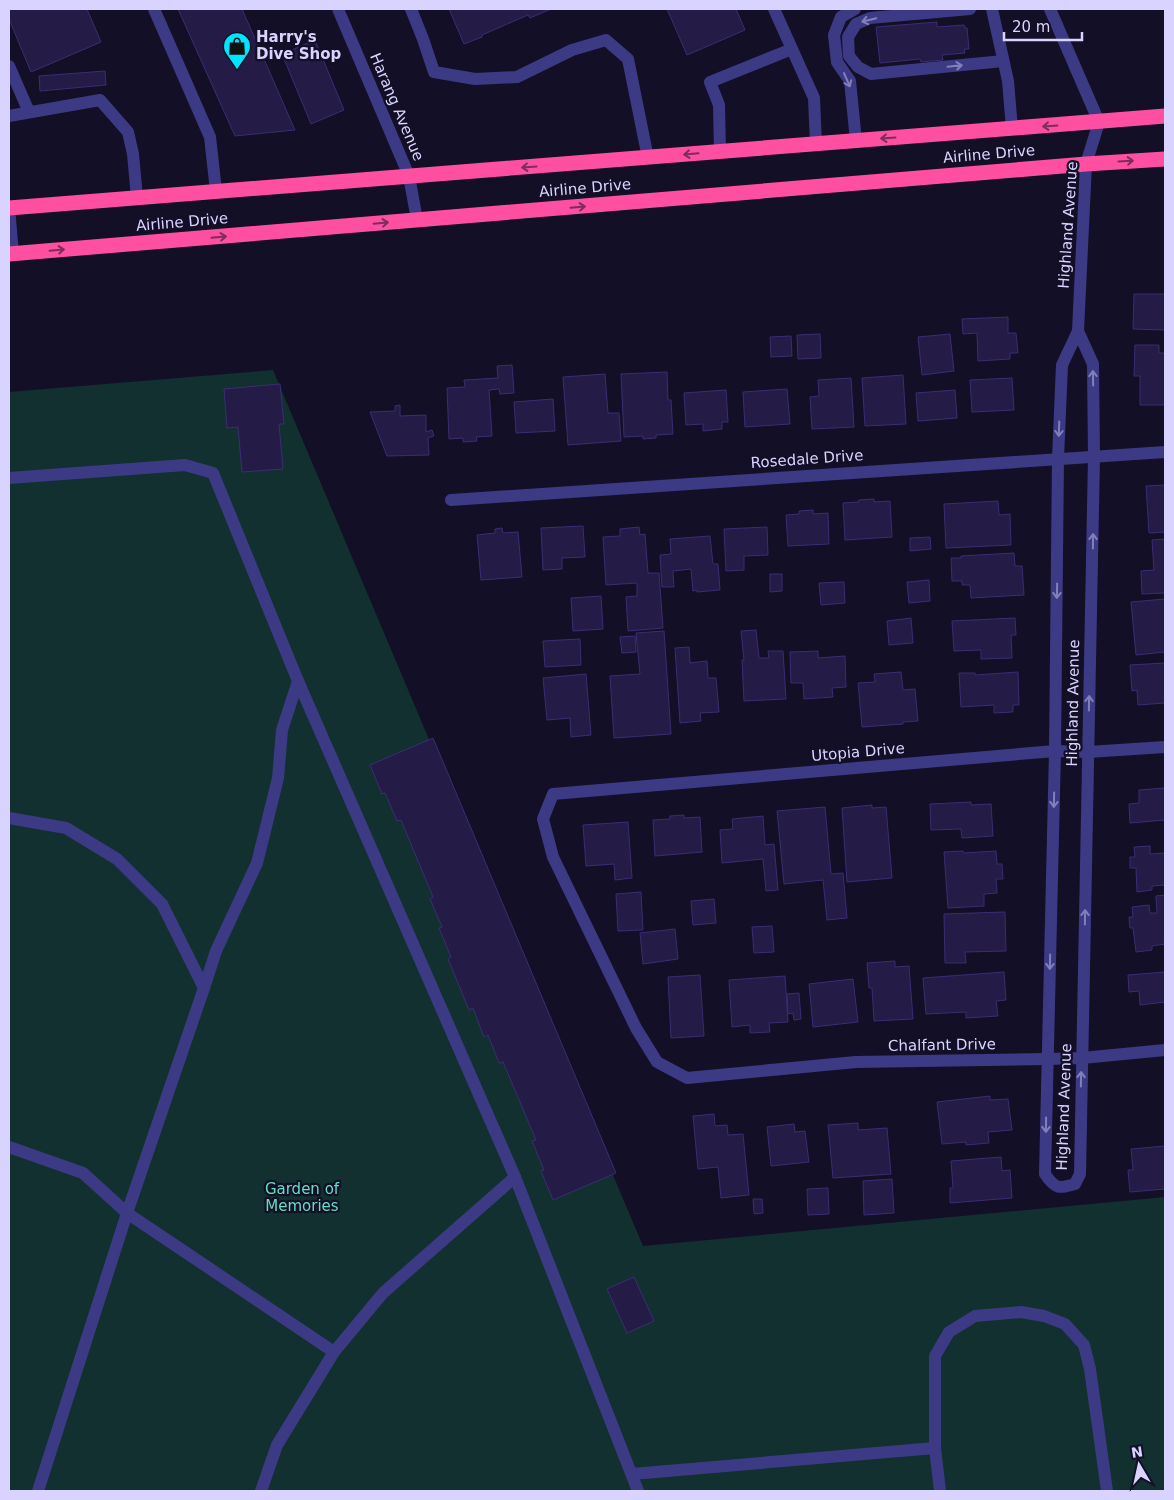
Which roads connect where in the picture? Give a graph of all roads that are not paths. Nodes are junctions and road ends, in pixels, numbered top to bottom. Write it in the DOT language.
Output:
graph roads {
  1 [pos="154,9"];
  2 [pos="338,9"];
  3 [pos="412,9"];
  4 [pos="774,9"];
  5 [pos="856,9"];
  6 [pos="970,9"];
  7 [pos="992,9"];
  8 [pos="1050,9"];
  9 [pos="792,49"];
  10 [pos="1003,61"];
  11 [pos="9,66"];
  12 [pos="29,112"];
  13 [pos="9,116"];
  14 [pos="1165,116"];
  15 [pos="1099,122"];
  16 [pos="1012,129"];
  17 [pos="856,141"];
  18 [pos="816,144"];
  19 [pos="720,152"];
  20 [pos="648,158"];
  21 [pos="1165,159"];
  22 [pos="1086,164"];
  23 [pos="409,176"];
  24 [pos="216,191"];
  25 [pos="137,198"];
  26 [pos="9,207"];
  27 [pos="416,220"];
  28 [pos="11,254"];
  29 [pos="1078,331"];
  30 [pos="1165,452"];
  31 [pos="1094,457"];
  32 [pos="1058,458"];
  33 [pos="9,478"];
  34 [pos="451,500"];
  35 [pos="298,681"];
  36 [pos="1165,747"];
  37 [pos="1055,751"];
  38 [pos="1088,752"];
  39 [pos="553,794"];
  40 [pos="9,818"];
  41 [pos="204,988"];
  42 [pos="1165,1050"];
  43 [pos="1082,1058"];
  44 [pos="1047,1059"];
  45 [pos="9,1147"];
  46 [pos="515,1177"];
  47 [pos="127,1214"];
  48 [pos="334,1352"];
  49 [pos="935,1448"];
  50 [pos="632,1474"];
  51 [pos="38,1491"];
  52 [pos="261,1491"];
  53 [pos="638,1491"];
  54 [pos="940,1491"];
  55 [pos="1107,1491"];
  1 -- 24 [label="street"];
  2 -- 23 [label="street, Harang Avenue"];
  3 -- 20 [label="street"];
  4 -- 9 [label="street"];
  5 -- 17 [label="street, one-way"];
  6 -- 10 [label="street, one-way"];
  7 -- 10 [label="street"];
  8 -- 15 [label="street"];
  9 -- 18 [label="street"];
  9 -- 19 [label="street"];
  10 -- 16 [label="street"];
  11 -- 12 [label="street"];
  12 -- 13 [label="street"];
  12 -- 25 [label="street"];
  14 -- 15 [label="highway, Airline Drive"];
  15 -- 16 [label="highway, Airline Drive, one-way"];
  15 -- 22 [label="street, Highland Avenue"];
  16 -- 17 [label="highway, Airline Drive, one-way"];
  17 -- 18 [label="highway, Airline Drive"];
  18 -- 19 [label="highway, Airline Drive"];
  19 -- 20 [label="highway, Airline Drive, one-way"];
  20 -- 23 [label="highway, Airline Drive, one-way"];
  22 -- 21 [label="highway, Airline Drive, one-way"];
  27 -- 22 [label="highway, Airline Drive, one-way"];
  22 -- 29 [label="street, Highland Avenue"];
  23 -- 24 [label="highway, Airline Drive"];
  23 -- 27 [label="street, Harang Avenue"];
  24 -- 25 [label="highway, Airline Drive"];
  25 -- 26 [label="highway, Airline Drive"];
  26 -- 28 [label="street"];
  28 -- 27 [label="highway, Airline Drive, one-way"];
  31 -- 29 [label="street, Highland Avenue, one-way"];
  29 -- 32 [label="street, Highland Avenue, one-way"];
  30 -- 31 [label="street, Rosedale Drive"];
  31 -- 32 [label="street, Rosedale Drive"];
  38 -- 31 [label="street, Highland Avenue, one-way"];
  32 -- 34 [label="street, Rosedale Drive"];
  32 -- 37 [label="street, Highland Avenue, one-way"];
  33 -- 35 [label="street"];
  35 -- 41 [label="street"];
  35 -- 46 [label="street"];
  36 -- 38 [label="street, Utopia Drive"];
  37 -- 38 [label="street, Utopia Drive"];
  37 -- 39 [label="street, Utopia Drive"];
  37 -- 44 [label="street, Highland Avenue, one-way"];
  43 -- 38 [label="street, Highland Avenue, one-way"];
  39 -- 44 [label="street, Chalfant Drive"];
  40 -- 41 [label="street"];
  41 -- 47 [label="street"];
  42 -- 43 [label="street, Chalfant Drive"];
  43 -- 44 [label="street, Chalfant Drive"];
  44 -- 43 [label="street, Highland Avenue, one-way"];
  45 -- 47 [label="street"];
  46 -- 48 [label="street"];
  46 -- 50 [label="street"];
  47 -- 48 [label="street"];
  47 -- 51 [label="street"];
  48 -- 52 [label="street"];
  49 -- 50 [label="street"];
  49 -- 54 [label="street"];
  49 -- 55 [label="street"];
  50 -- 53 [label="street"];
}
